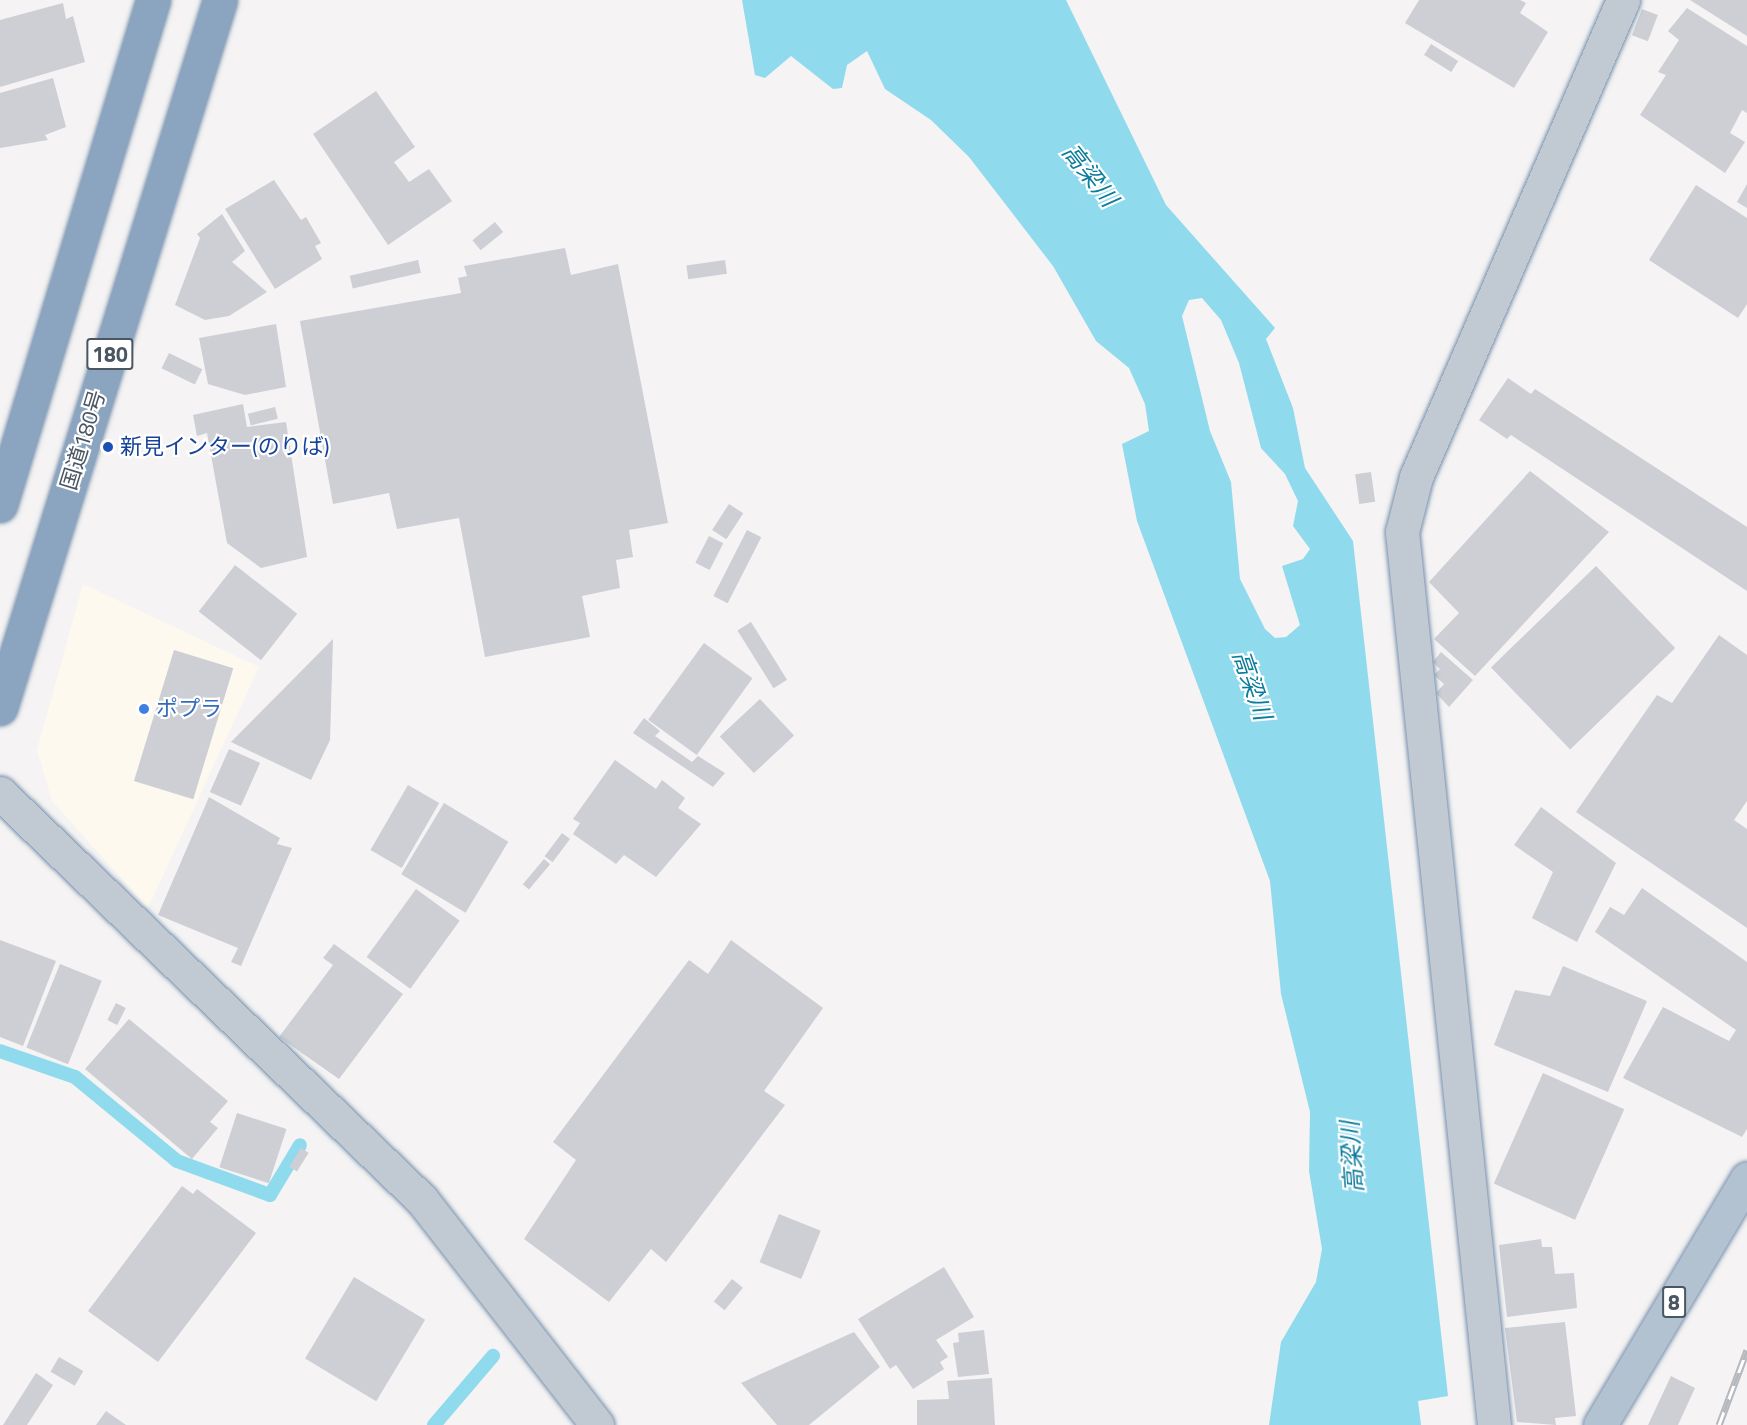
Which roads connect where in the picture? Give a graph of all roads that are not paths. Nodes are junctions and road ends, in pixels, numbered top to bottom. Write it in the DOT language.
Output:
graph roads {
  1 [pos="153,0"];
  2 [pos="220,0"];
  3 [pos="1623,0"];
  4 [pos="0,505"];
  5 [pos="0,708"];
  6 [pos="0,793"];
  7 [pos="1747,1178"];
  8 [pos="597,1425"];
  9 [pos="1494,1425"];
  10 [pos="1600,1425"];
  1 -- 4 [label="highway, 180"];
  2 -- 5 [label="highway, 国道180号 / 180"];
  3 -- 9 [label="street"];
  6 -- 8 [label="street"];
  7 -- 10 [label="main road, 8"];
}
